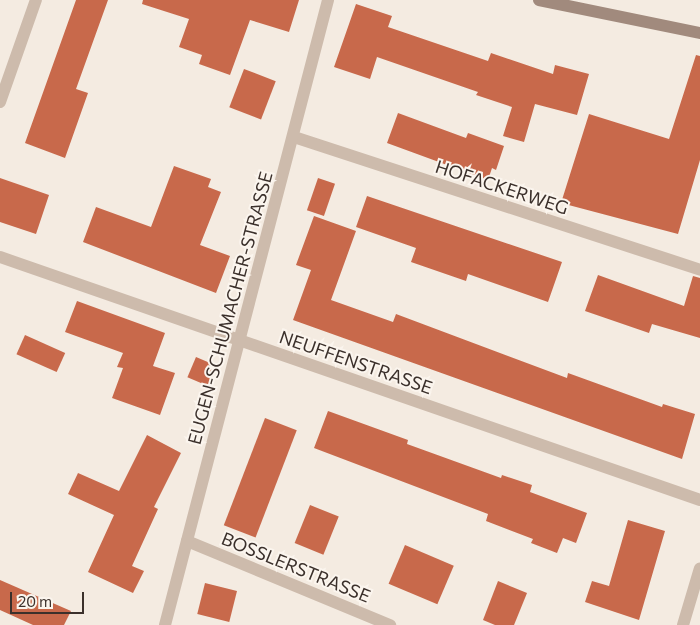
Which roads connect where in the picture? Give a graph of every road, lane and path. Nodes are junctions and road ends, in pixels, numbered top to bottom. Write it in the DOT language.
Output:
graph roads {
  1 [pos="36,0"];
  2 [pos="328,0"];
  3 [pos="539,0"];
  4 [pos="700,33"];
  5 [pos="0,102"];
  6 [pos="294,136"];
  7 [pos="0,257"];
  8 [pos="700,270"];
  9 [pos="240,341"];
  10 [pos="700,500"];
  11 [pos="187,541"];
  12 [pos="700,568"];
  13 [pos="165,625"];
  14 [pos="390,625"];
  15 [pos="683,625"];
  1 -- 5 [label="street"];
  2 -- 6 [label="street, EUGEN-SCHUMACHER-STRASSE"];
  3 -- 4 [label="main road"];
  6 -- 8 [label="street, HOFACKERWEG"];
  6 -- 9 [label="street, EUGEN-SCHUMACHER-STRASSE"];
  7 -- 9 [label="street, NEUFFENSTRASSE"];
  9 -- 10 [label="street, NEUFFENSTRASSE"];
  9 -- 11 [label="street, EUGEN-SCHUMACHER-STRASSE"];
  11 -- 13 [label="street, EUGEN-SCHUMACHER-STRASSE"];
  11 -- 14 [label="street, BOSSLERSTRASSE"];
  12 -- 15 [label="street"];
}
